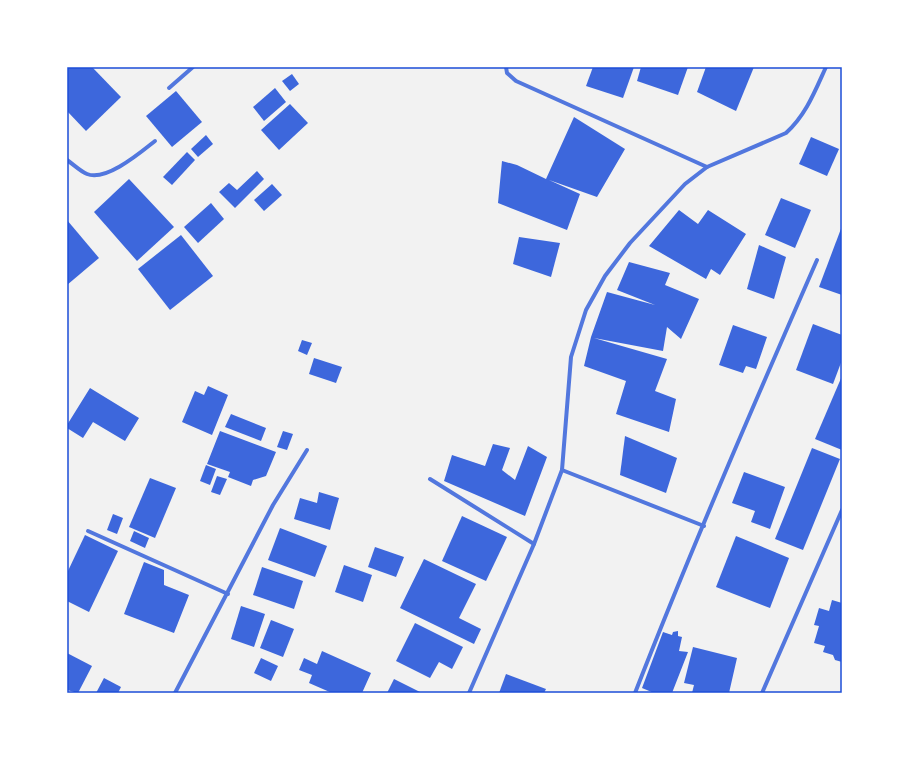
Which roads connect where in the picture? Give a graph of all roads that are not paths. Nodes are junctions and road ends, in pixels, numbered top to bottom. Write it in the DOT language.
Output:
graph roads {
  1 [pos="193,67"];
  2 [pos="506,67"];
  3 [pos="826,67"];
  4 [pos="169,88"];
  5 [pos="155,141"];
  6 [pos="67,160"];
  7 [pos="707,167"];
  8 [pos="817,260"];
  9 [pos="307,450"];
  10 [pos="562,470"];
  11 [pos="430,479"];
  12 [pos="842,510"];
  13 [pos="704,526"];
  14 [pos="88,532"];
  15 [pos="534,544"];
  16 [pos="228,594"];
  17 [pos="175,693"];
  18 [pos="469,693"];
  19 [pos="635,693"];
  20 [pos="762,693"];
  1 -- 4 [label="street"];
  2 -- 7 [label="street"];
  3 -- 7 [label="street"];
  5 -- 6 [label="street"];
  7 -- 10 [label="street"];
  8 -- 13 [label="street"];
  9 -- 16 [label="street"];
  10 -- 13 [label="street"];
  10 -- 15 [label="street"];
  11 -- 15 [label="street"];
  12 -- 20 [label="street"];
  13 -- 19 [label="street"];
  14 -- 16 [label="street"];
  15 -- 18 [label="street"];
  16 -- 17 [label="street"];
}
